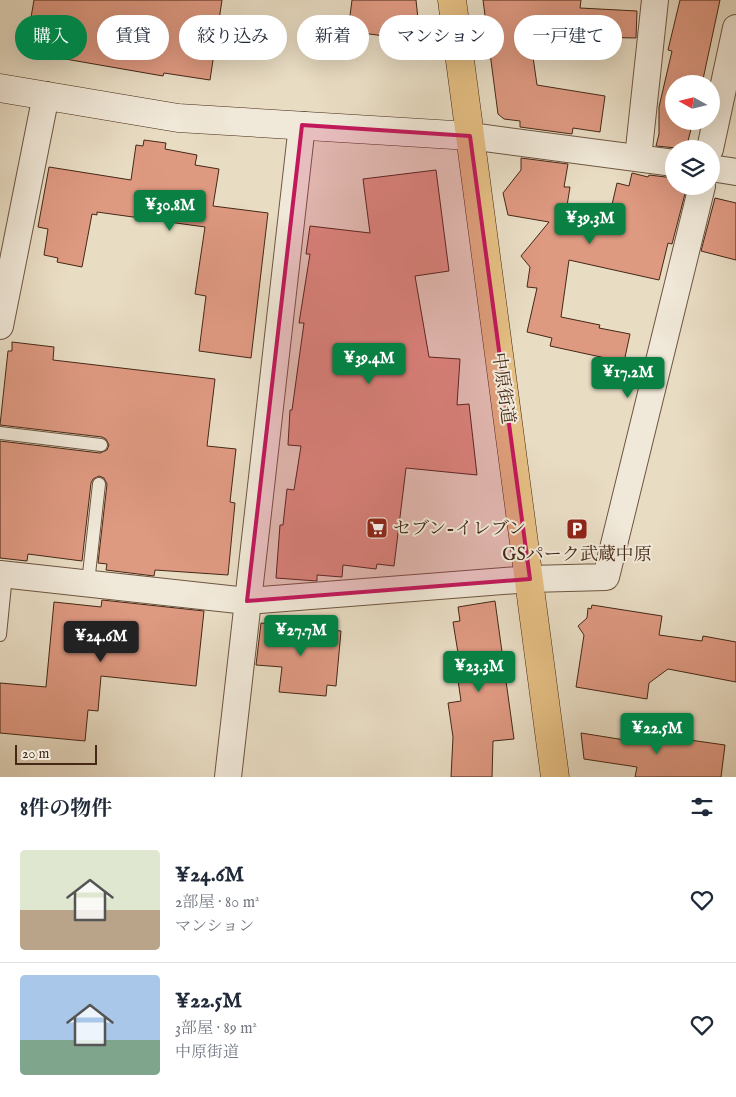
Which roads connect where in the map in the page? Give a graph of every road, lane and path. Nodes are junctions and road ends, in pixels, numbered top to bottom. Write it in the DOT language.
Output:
graph roads {
  1 [pos="452,0"];
  2 [pos="655,0"];
  3 [pos="736,28"];
  4 [pos="0,88"];
  5 [pos="46,95"];
  6 [pos="302,125"];
  7 [pos="470,136"];
  8 [pos="712,140"];
  9 [pos="638,158"];
  10 [pos="665,162"];
  11 [pos="720,169"];
  12 [pos="736,172"];
  13 [pos="700,195"];
  14 [pos="0,326"];
  15 [pos="0,433"];
  16 [pos="101,445"];
  17 [pos="100,484"];
  18 [pos="3,575"];
  19 [pos="530,579"];
  20 [pos="88,583"];
  21 [pos="247,601"];
  22 [pos="0,635"];
  23 [pos="228,777"];
  24 [pos="556,777"];
  1 -- 7 [label="main road, 中原街道"];
  2 -- 9 [label="street"];
  3 -- 8 [label="street"];
  4 -- 5 [label="street"];
  5 -- 6 [label="street"];
  5 -- 14 [label="street"];
  6 -- 7 [label="street"];
  6 -- 21 [label="street"];
  7 -- 9 [label="street"];
  7 -- 19 [label="main road, 中原街道"];
  9 -- 10 [label="street"];
  11 -- 12 [label="street"];
  13 -- 19 [label="street"];
  15 -- 16 [label="lane"];
  17 -- 20 [label="lane"];
  18 -- 20 [label="street"];
  18 -- 22 [label="lane"];
  19 -- 21 [label="street"];
  19 -- 24 [label="main road, 中原街道"];
  20 -- 21 [label="street"];
  21 -- 23 [label="street"];
}
